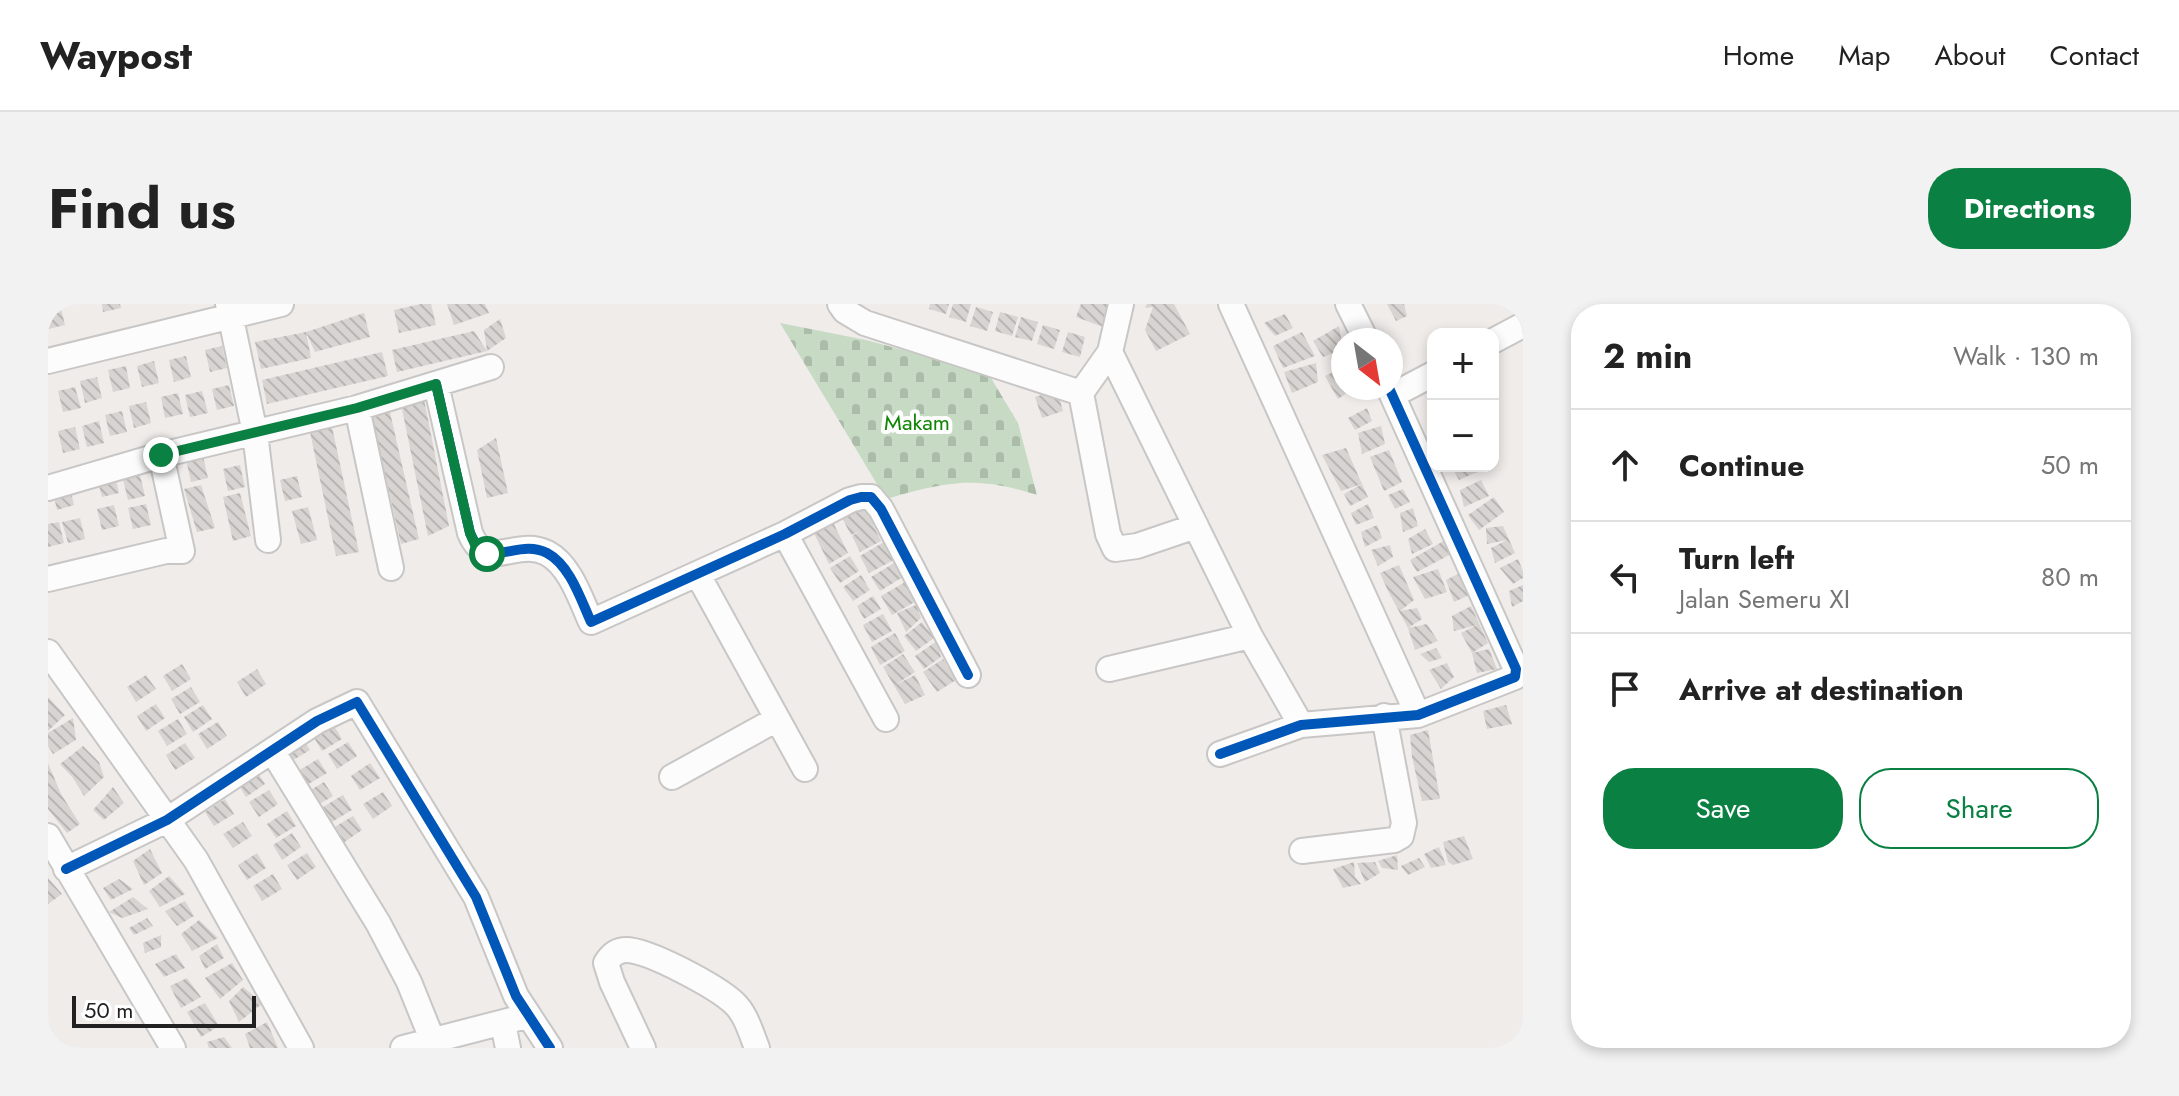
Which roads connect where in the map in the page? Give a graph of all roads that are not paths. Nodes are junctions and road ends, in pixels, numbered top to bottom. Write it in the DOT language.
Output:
graph roads {
  1 [pos="281,304"];
  2 [pos="840,304"];
  3 [pos="1121,304"];
  4 [pos="1231,304"];
  5 [pos="1348,304"];
  6 [pos="229,310"];
  7 [pos="1523,325"];
  8 [pos="1360,328"];
  9 [pos="1499,338"];
  10 [pos="1110,352"];
  11 [pos="48,361"];
  12 [pos="491,367"];
  13 [pos="1427,377"];
  14 [pos="436,384"];
  15 [pos="1403,387"];
  16 [pos="1081,393"];
  17 [pos="1395,400"];
  18 [pos="357,408"];
  19 [pos="255,433"];
  20 [pos="161,455"];
  21 [pos="48,488"];
  22 [pos="1196,526"];
  23 [pos="785,534"];
  24 [pos="268,540"];
  25 [pos="391,568"];
  26 [pos="698,575"];
  27 [pos="48,579"];
  28 [pos="1250,636"];
  29 [pos="48,652"];
  30 [pos="1109,669"];
  31 [pos="968,675"];
  32 [pos="1418,715"];
  33 [pos="1384,716"];
  34 [pos="777,719"];
  35 [pos="886,719"];
  36 [pos="1301,725"];
  37 [pos="273,752"];
  38 [pos="1220,754"];
  39 [pos="805,769"];
  40 [pos="672,777"];
  41 [pos="167,820"];
  42 [pos="48,836"];
  43 [pos="1302,851"];
  44 [pos="66,869"];
  45 [pos="527,1016"];
  46 [pos="503,1024"];
  47 [pos="432,1039"];
  48 [pos="173,1048"];
  49 [pos="301,1048"];
  50 [pos="403,1048"];
  51 [pos="508,1048"];
  52 [pos="550,1048"];
  53 [pos="643,1048"];
  54 [pos="757,1048"];
  1 -- 6 [label="street"];
  2 -- 16 [label="street"];
  3 -- 10 [label="street"];
  4 -- 32 [label="street"];
  5 -- 8 [label="street"];
  6 -- 11 [label="street"];
  6 -- 19 [label="street"];
  7 -- 9 [label="street"];
  10 -- 16 [label="street"];
  10 -- 22 [label="street"];
  12 -- 14 [label="street"];
  13 -- 15 [label="street"];
  14 -- 18 [label="street"];
  14 -- 26 [label="street"];
  16 -- 22 [label="street"];
  17 -- 32 [label="street"];
  18 -- 19 [label="street"];
  18 -- 25 [label="street"];
  19 -- 20 [label="street"];
  19 -- 24 [label="street"];
  20 -- 21 [label="street"];
  20 -- 27 [label="street"];
  22 -- 28 [label="street"];
  23 -- 26 [label="street"];
  23 -- 31 [label="street"];
  23 -- 35 [label="street"];
  26 -- 34 [label="street"];
  28 -- 30 [label="street"];
  28 -- 36 [label="street"];
  29 -- 41 [label="street"];
  32 -- 33 [label="street"];
  33 -- 36 [label="street"];
  33 -- 43 [label="street"];
  34 -- 39 [label="street"];
  34 -- 40 [label="street"];
  36 -- 38 [label="street"];
  37 -- 41 [label="street"];
  37 -- 45 [label="street"];
  37 -- 47 [label="street"];
  41 -- 44 [label="street"];
  41 -- 49 [label="street"];
  42 -- 44 [label="street"];
  44 -- 48 [label="street"];
  45 -- 46 [label="street"];
  45 -- 52 [label="street"];
  46 -- 47 [label="street"];
  46 -- 51 [label="street"];
  47 -- 50 [label="street"];
  53 -- 54 [label="street"];
}
